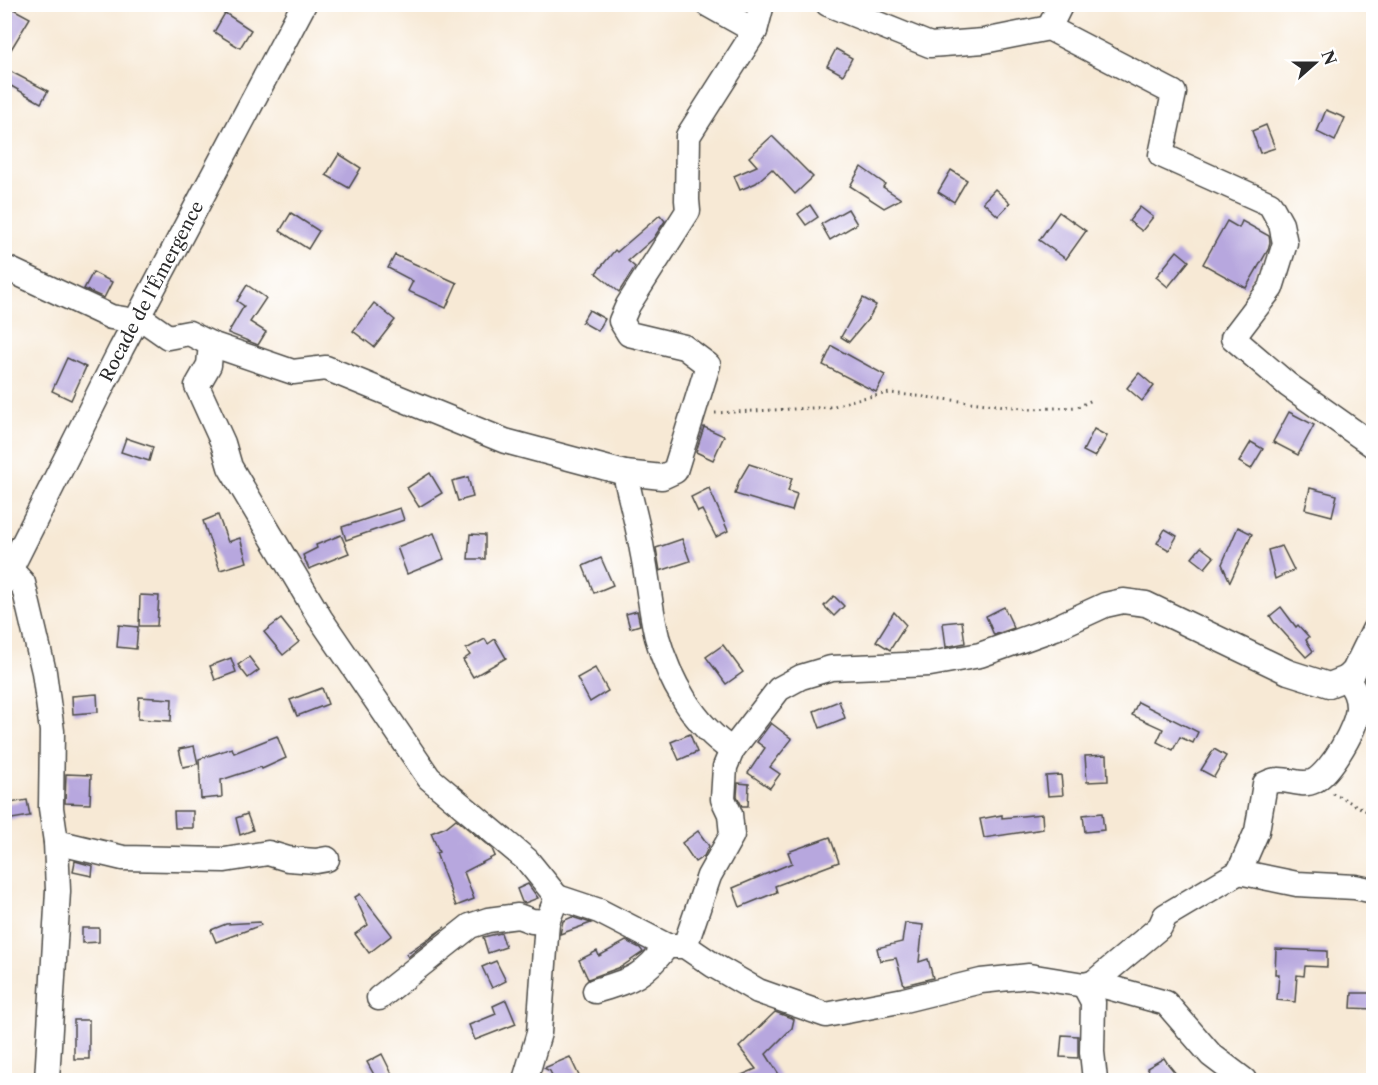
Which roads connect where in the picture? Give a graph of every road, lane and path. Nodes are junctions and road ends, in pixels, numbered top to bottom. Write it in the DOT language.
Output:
graph roads {
  1 [pos="304,4"];
  2 [pos="707,4"];
  3 [pos="762,4"];
  4 [pos="828,4"];
  5 [pos="1061,4"];
  6 [pos="1049,28"];
  7 [pos="755,31"];
  8 [pos="4,267"];
  9 [pos="136,322"];
  10 [pos="211,344"];
  11 [pos="1094,399"];
  12 [pos="692,414"];
  13 [pos="1374,446"];
  14 [pos="624,473"];
  15 [pos="8,576"];
  16 [pos="1374,630"];
  17 [pos="1347,678"];
  18 [pos="732,750"];
  19 [pos="1314,781"];
  20 [pos="1374,815"];
  21 [pos="56,842"];
  22 [pos="327,859"];
  23 [pos="1239,872"];
  24 [pos="1374,891"];
  25 [pos="557,897"];
  26 [pos="547,922"];
  27 [pos="676,946"];
  28 [pos="1088,984"];
  29 [pos="595,991"];
  30 [pos="379,998"];
  31 [pos="46,1080"];
  32 [pos="525,1080"];
  33 [pos="1095,1080"];
  34 [pos="1244,1080"];
  1 -- 9 [label="street, Rocade de l'Émergence"];
  2 -- 7 [label="street"];
  3 -- 7 [label="street"];
  4 -- 6 [label="street"];
  5 -- 6 [label="street"];
  6 -- 13 [label="street"];
  7 -- 12 [label="street"];
  8 -- 9 [label="street"];
  9 -- 10 [label="street"];
  9 -- 15 [label="street, Rocade de l'Émergence"];
  10 -- 14 [label="street"];
  10 -- 25 [label="street"];
  11 -- 12 [label="path"];
  12 -- 14 [label="street"];
  14 -- 18 [label="street"];
  15 -- 21 [label="street"];
  16 -- 17 [label="street"];
  17 -- 18 [label="street"];
  17 -- 19 [label="street"];
  18 -- 27 [label="street"];
  19 -- 20 [label="path"];
  19 -- 23 [label="street"];
  21 -- 22 [label="street"];
  21 -- 31 [label="street"];
  23 -- 24 [label="street"];
  23 -- 28 [label="street"];
  25 -- 26 [label="street"];
  25 -- 27 [label="street"];
  26 -- 30 [label="street"];
  26 -- 32 [label="street"];
  27 -- 28 [label="street"];
  27 -- 29 [label="street"];
  28 -- 33 [label="street"];
  28 -- 34 [label="street"];
}
